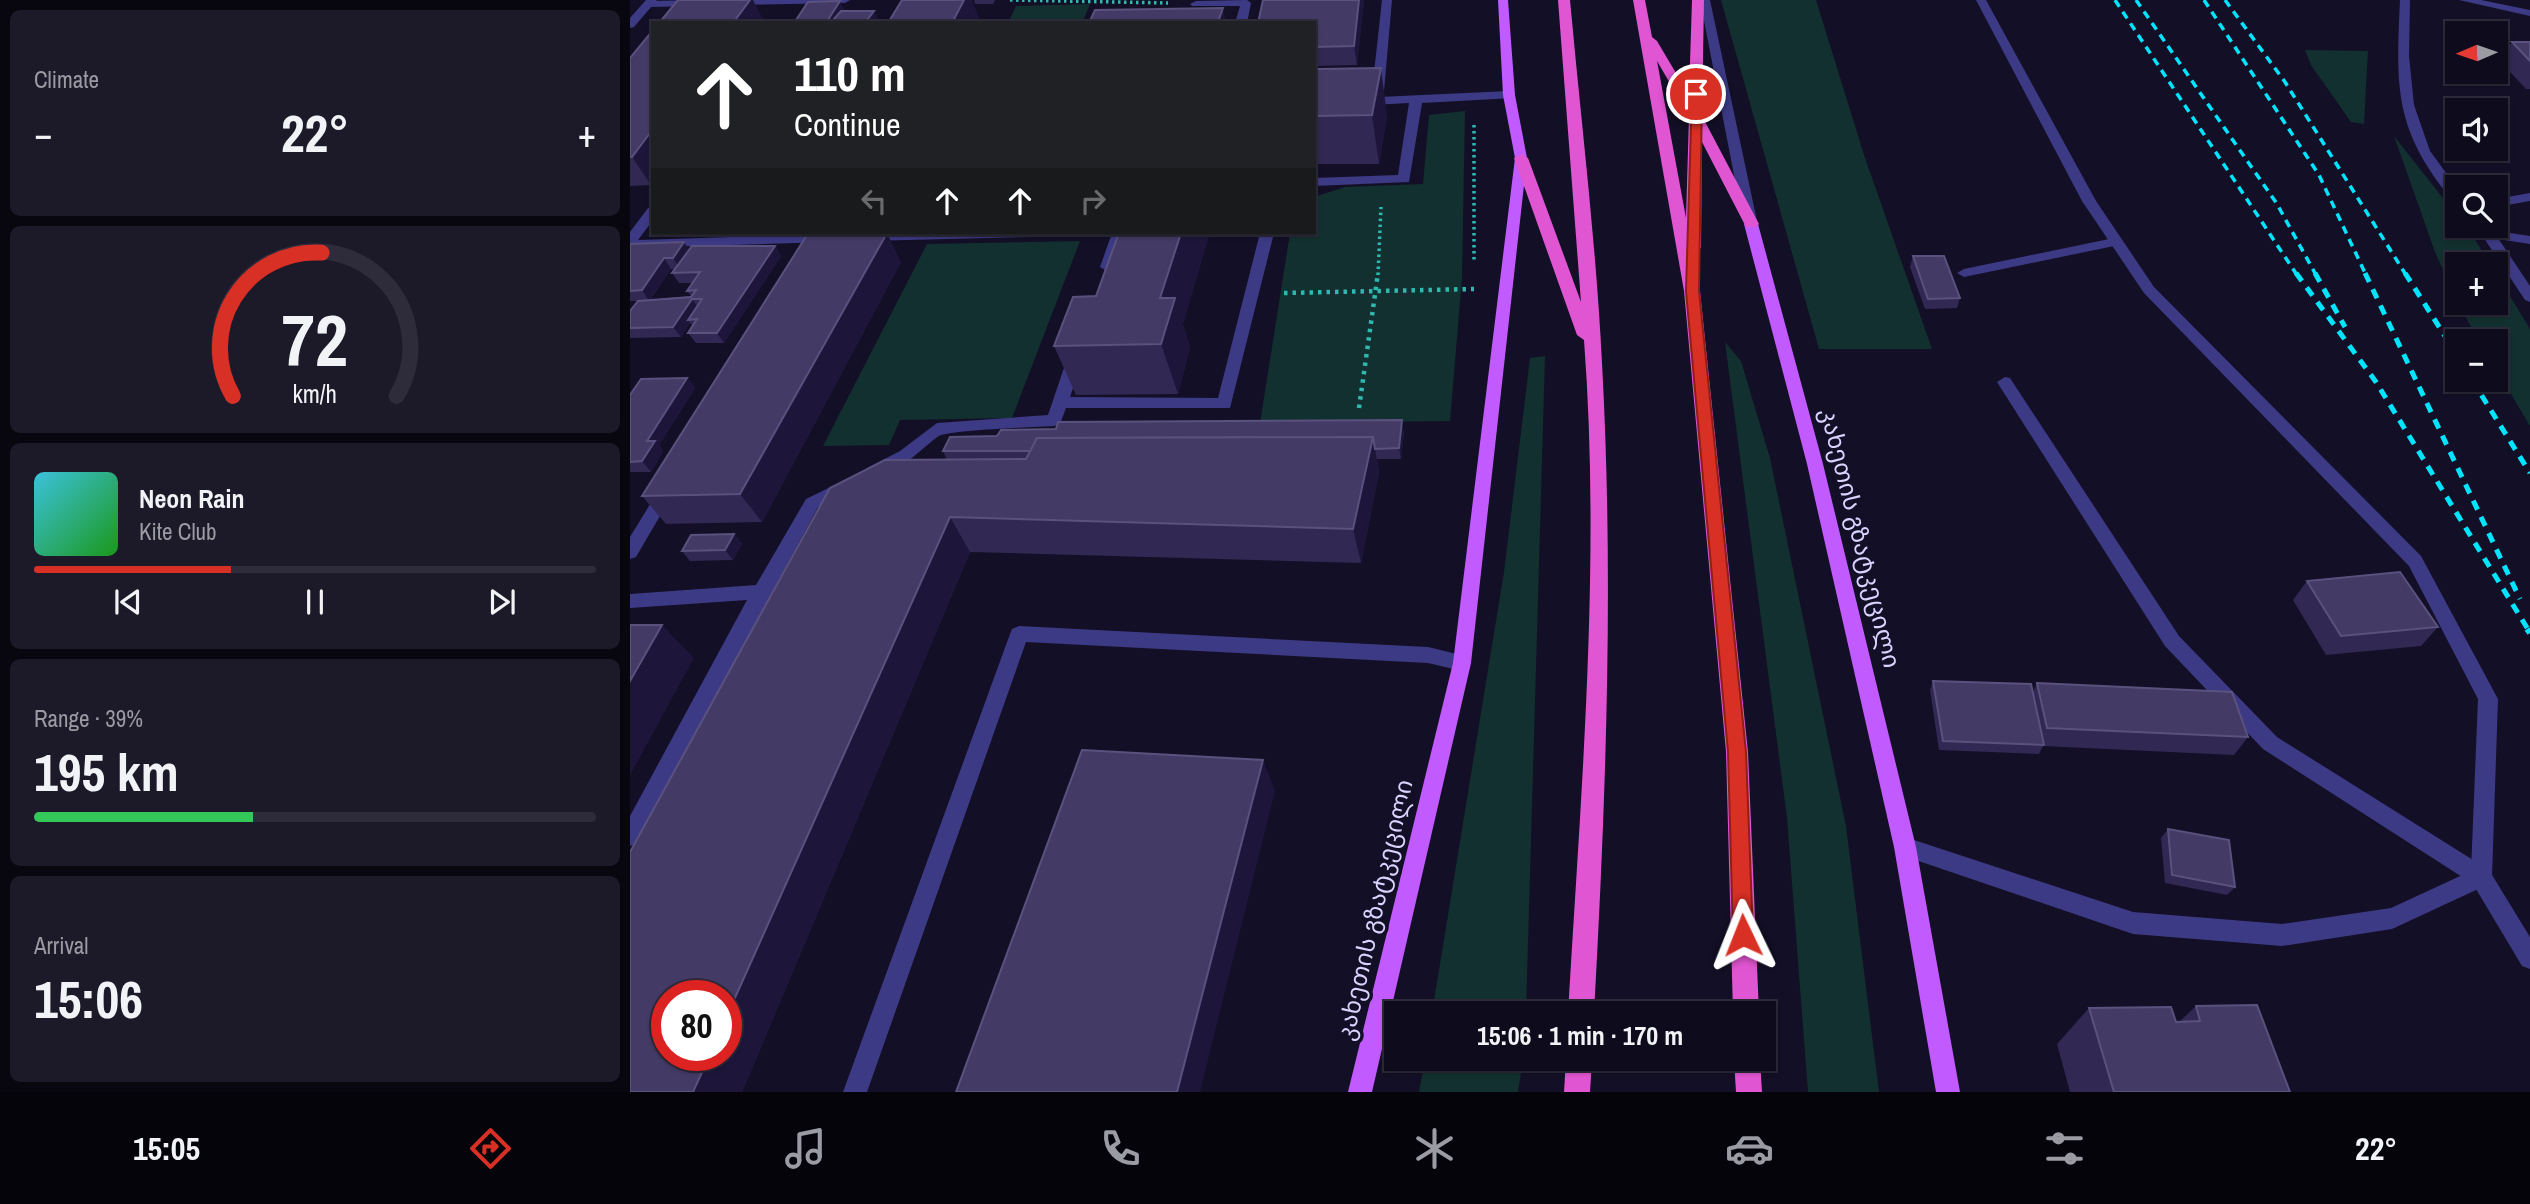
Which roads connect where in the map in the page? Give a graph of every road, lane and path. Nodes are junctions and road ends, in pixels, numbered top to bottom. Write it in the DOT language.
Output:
graph roads {
  1 [pos="845,0"];
  2 [pos="1010,0"];
  3 [pos="1387,0"];
  4 [pos="1503,0"];
  5 [pos="1564,0"];
  6 [pos="1639,0"];
  7 [pos="1698,0"];
  8 [pos="1705,0"];
  9 [pos="1982,0"];
  10 [pos="2405,0"];
  11 [pos="2464,0"];
  12 [pos="810,1"];
  13 [pos="1247,1"];
  14 [pos="650,2"];
  15 [pos="630,3"];
  16 [pos="1196,4"];
  17 [pos="802,12"];
  18 [pos="2530,13"];
  19 [pos="1242,21"];
  20 [pos="630,25"];
  21 [pos="1644,28"];
  22 [pos="1509,95"];
  23 [pos="1475,96"];
  24 [pos="1416,99"];
  25 [pos="1377,101"];
  26 [pos="1316,104"];
  27 [pos="1696,117"];
  28 [pos="1521,158"];
  29 [pos="1383,180"];
  30 [pos="1316,182"];
  31 [pos="2445,184"];
  32 [pos="2530,197"];
  33 [pos="2508,201"];
  34 [pos="651,214"];
  35 [pos="1751,224"];
  36 [pos="970,235"];
  37 [pos="1118,235"];
  38 [pos="1267,235"];
  39 [pos="2508,235"];
  40 [pos="2491,238"];
  41 [pos="819,240"];
  42 [pos="2530,240"];
  43 [pos="630,242"];
  44 [pos="2114,242"];
  45 [pos="1474,262"];
  46 [pos="1964,272"];
  47 [pos="1474,276"];
  48 [pos="1101,285"];
  49 [pos="1474,289"];
  50 [pos="1377,291"];
  51 [pos="1692,291"];
  52 [pos="1252,294"];
  53 [pos="2530,297"];
  54 [pos="1473,303"];
  55 [pos="1083,337"];
  56 [pos="1594,360"];
  57 [pos="2005,382"];
  58 [pos="1060,402"];
  59 [pos="1359,408"];
  60 [pos="673,482"];
  61 [pos="630,552"];
  62 [pos="761,592"];
  63 [pos="630,601"];
  64 [pos="1462,663"];
  65 [pos="630,835"];
  66 [pos="1905,847"];
  67 [pos="2481,877"];
  68 [pos="2530,958"];
  69 [pos="1582,1001"];
  70 [pos="1746,1001"];
  71 [pos="1578,1071"];
  72 [pos="1748,1071"];
  73 [pos="855,1092"];
  74 [pos="1360,1092"];
  75 [pos="1577,1092"];
  76 [pos="1749,1092"];
  77 [pos="1948,1092"];
  1 -- 12 [label="street"];
  2 -- 16 [label="path"];
  3 -- 25 [label="street"];
  4 -- 22 [label="main road, კახეთის გზატკეცილი"];
  5 -- 56 [label="highway"];
  6 -- 21 [label="highway"];
  7 -- 27 [label="highway"];
  8 -- 35 [label="street, კახეთის გზატკეცილი"];
  9 -- 44 [label="street"];
  10 -- 31 [label="street"];
  11 -- 18 [label="street"];
  12 -- 14 [label="street"];
  12 -- 17 [label="street"];
  13 -- 16 [label="street"];
  13 -- 19 [label="street"];
  14 -- 15 [label="street"];
  14 -- 20 [label="street"];
  21 -- 27 [label="highway"];
  21 -- 51 [label="highway"];
  22 -- 23 [label="street"];
  22 -- 28 [label="main road, კახეთის გზატკეცილი"];
  23 -- 24 [label="street"];
  23 -- 45 [label="path"];
  24 -- 25 [label="street"];
  24 -- 29 [label="street"];
  25 -- 26 [label="street"];
  27 -- 35 [label="highway"];
  27 -- 51 [label="highway"];
  28 -- 56 [label="highway"];
  28 -- 64 [label="main road, კახეთის გზატკეცილი"];
  29 -- 30 [label="street"];
  29 -- 50 [label="path"];
  32 -- 33 [label="street"];
  34 -- 43 [label="street"];
  35 -- 66 [label="main road, კახეთის გზატკეცილი"];
  36 -- 41 [label="street"];
  37 -- 48 [label="street"];
  38 -- 52 [label="street"];
  39 -- 42 [label="street"];
  40 -- 53 [label="street"];
  41 -- 43 [label="street"];
  44 -- 46 [label="street"];
  44 -- 67 [label="street"];
  47 -- 49 [label="path"];
  49 -- 50 [label="path"];
  49 -- 54 [label="path"];
  50 -- 52 [label="path"];
  50 -- 59 [label="path"];
  51 -- 70 [label="highway"];
  52 -- 58 [label="street"];
  55 -- 58 [label="street"];
  56 -- 69 [label="highway"];
  57 -- 67 [label="street"];
  58 -- 62 [label="street"];
  60 -- 61 [label="street"];
  62 -- 63 [label="street"];
  62 -- 65 [label="street"];
  64 -- 73 [label="street"];
  64 -- 74 [label="main road, კახეთის გზატკეცილი"];
  66 -- 67 [label="street"];
  66 -- 77 [label="main road, კახეთის გზატკეცილი"];
  67 -- 68 [label="street"];
  71 -- 75 [label="highway"];
  72 -- 76 [label="highway"];
}
